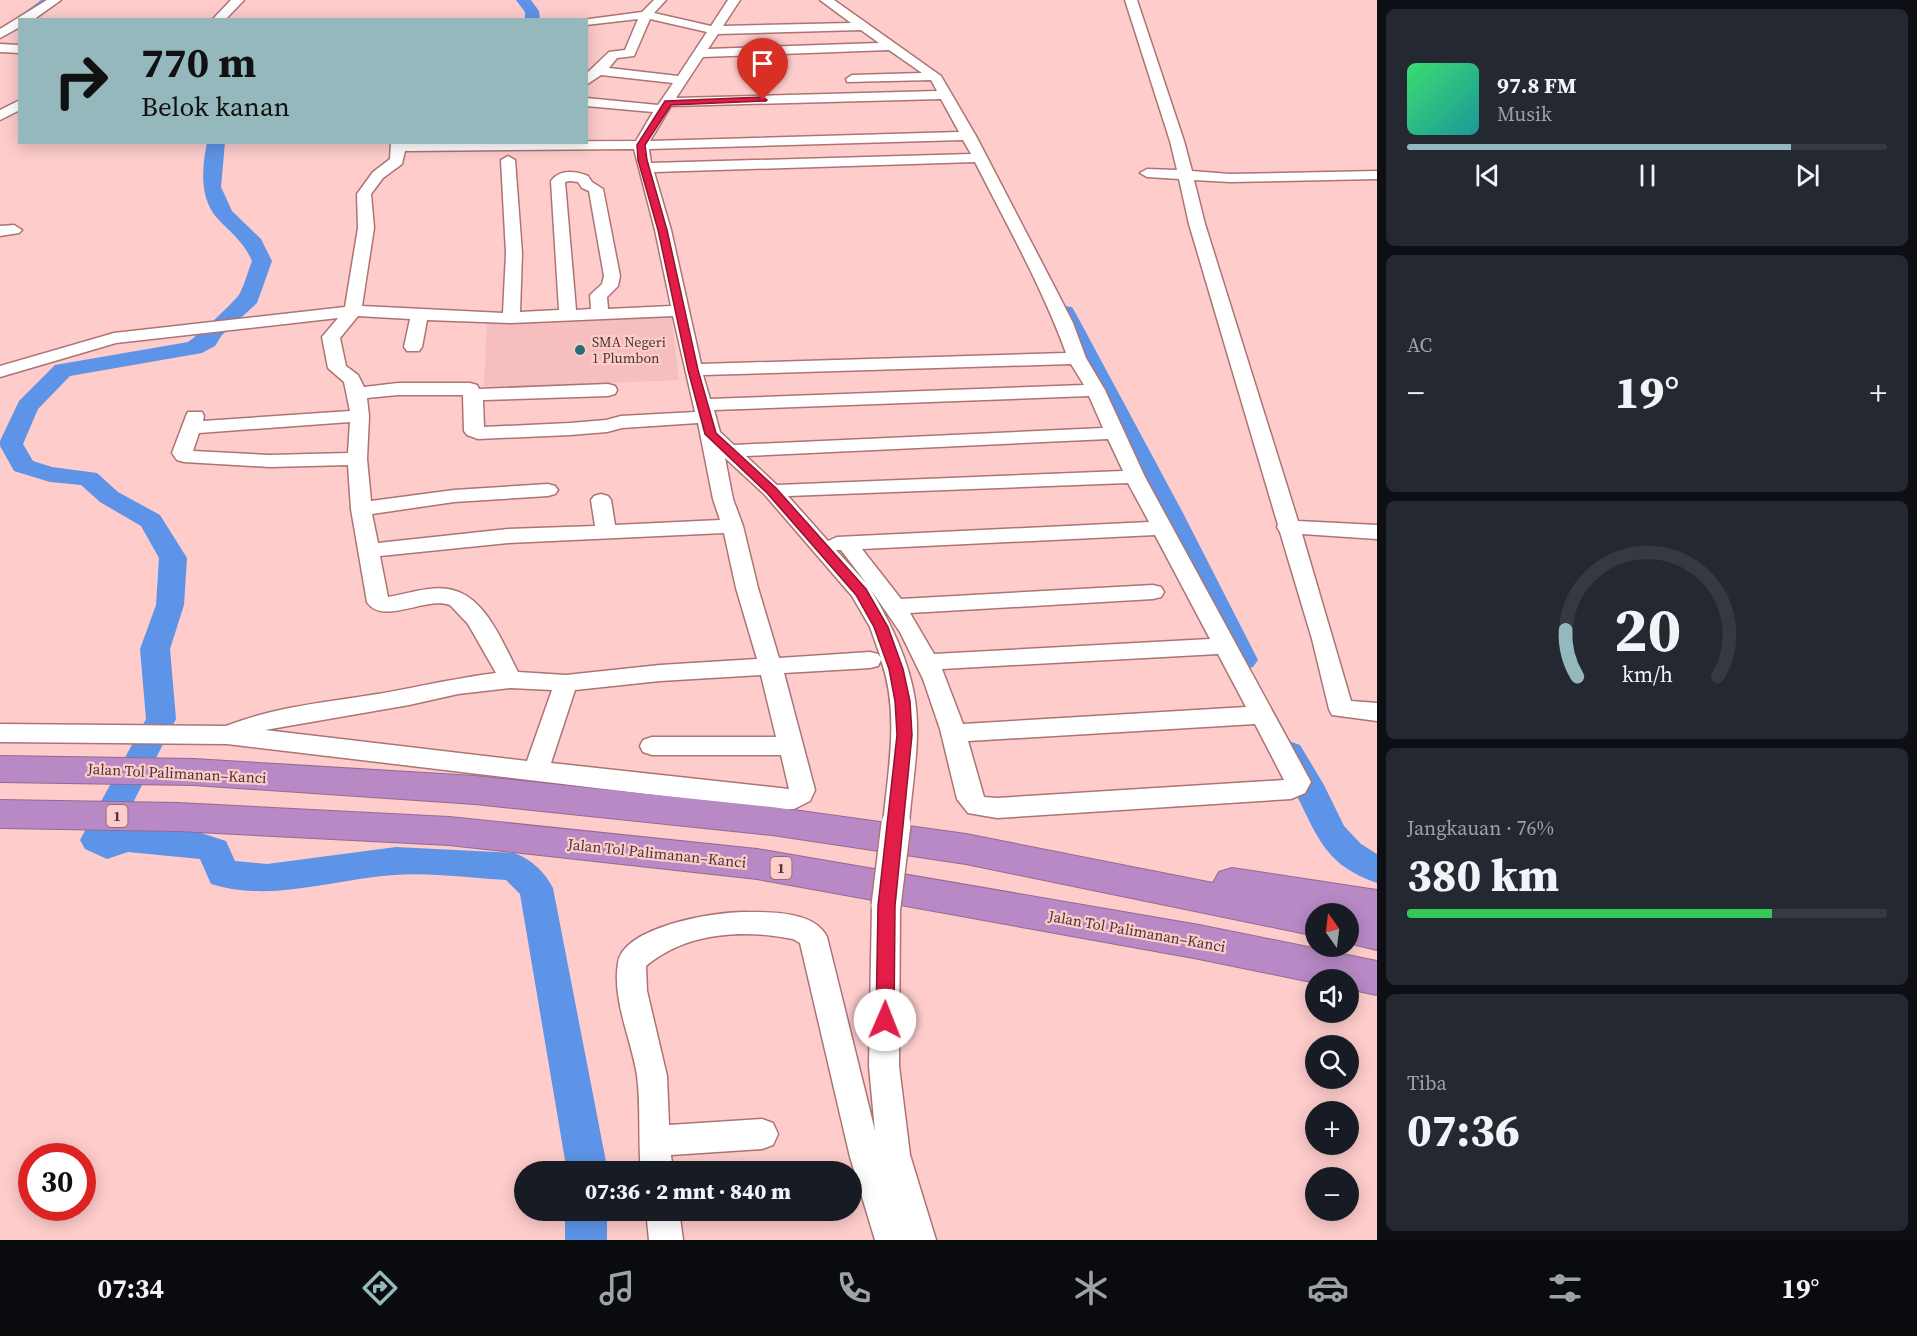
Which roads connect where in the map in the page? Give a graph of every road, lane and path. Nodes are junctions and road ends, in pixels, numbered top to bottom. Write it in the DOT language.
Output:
graph roads {
  1 [pos="55,0"];
  2 [pos="238,0"];
  3 [pos="660,0"];
  4 [pos="734,0"];
  5 [pos="825,0"];
  6 [pos="1131,0"];
  7 [pos="646,15"];
  8 [pos="27,18"];
  9 [pos="220,18"];
  10 [pos="588,22"];
  11 [pos="18,23"];
  12 [pos="861,26"];
  13 [pos="0,34"];
  14 [pos="834,34"];
  15 [pos="708,40"];
  16 [pos="889,46"];
  17 [pos="0,48"];
  18 [pos="18,49"];
  19 [pos="599,71"];
  20 [pos="935,76"];
  21 [pos="588,79"];
  22 [pos="852,79"];
  23 [pos="683,80"];
  24 [pos="946,94"];
  25 [pos="588,102"];
  26 [pos="18,105"];
  27 [pos="665,106"];
  28 [pos="0,117"];
  29 [pos="18,120"];
  30 [pos="969,136"];
  31 [pos="398,145"];
  32 [pos="641,145"];
  33 [pos="980,158"];
  34 [pos="508,160"];
  35 [pos="575,160"];
  36 [pos="645,168"];
  37 [pos="1147,173"];
  38 [pos="1377,175"];
  39 [pos="1186,176"];
  40 [pos="353,311"];
  41 [pos="681,311"];
  42 [pos="420,313"];
  43 [pos="600,314"];
  44 [pos="568,315"];
  45 [pos="511,318"];
  46 [pos="413,347"];
  47 [pos="1077,358"];
  48 [pos="693,370"];
  49 [pos="0,372"];
  50 [pos="608,390"];
  51 [pos="1096,390"];
  52 [pos="357,393"];
  53 [pos="473,395"];
  54 [pos="360,416"];
  55 [pos="706,419"];
  56 [pos="1114,433"];
  57 [pos="730,451"];
  58 [pos="357,459"];
  59 [pos="1135,477"];
  60 [pos="548,490"];
  61 [pos="772,491"];
  62 [pos="601,500"];
  63 [pos="361,509"];
  64 [pos="734,526"];
  65 [pos="1287,527"];
  66 [pos="1163,528"];
  67 [pos="606,532"];
  68 [pos="1377,532"];
  69 [pos="820,544"];
  70 [pos="847,544"];
  71 [pos="369,551"];
  72 [pos="1153,592"];
  73 [pos="895,607"];
  74 [pos="1225,646"];
  75 [pos="870,660"];
  76 [pos="927,662"];
  77 [pos="771,668"];
  78 [pos="511,680"];
  79 [pos="566,683"];
  80 [pos="1377,712"];
  81 [pos="1262,715"];
  82 [pos="0,733"];
  83 [pos="955,733"];
  84 [pos="227,735"];
  85 [pos="652,746"];
  86 [pos="790,746"];
  87 [pos="0,769"];
  88 [pos="536,770"];
  89 [pos="0,814"];
  90 [pos="966,849"];
  91 [pos="1377,906"];
  92 [pos="1305,918"];
  93 [pos="1359,930"];
  94 [pos="1377,934"];
  95 [pos="1377,978"];
  96 [pos="762,1134"];
  97 [pos="656,1156"];
  98 [pos="663,1221"];
  99 [pos="666,1240"];
  100 [pos="892,1240"];
  101 [pos="919,1240"];
  1 -- 8 [label="street"];
  2 -- 9 [label="street"];
  3 -- 7 [label="street"];
  4 -- 15 [label="street"];
  5 -- 12 [label="street"];
  6 -- 39 [label="street"];
  7 -- 10 [label="street"];
  7 -- 15 [label="street"];
  7 -- 19 [label="street"];
  11 -- 13 [label="street"];
  12 -- 15 [label="street"];
  12 -- 16 [label="street"];
  14 -- 15 [label="street"];
  15 -- 16 [label="street"];
  15 -- 23 [label="street"];
  16 -- 20 [label="street"];
  17 -- 18 [label="street"];
  19 -- 21 [label="street"];
  19 -- 23 [label="street"];
  20 -- 22 [label="street"];
  20 -- 24 [label="street"];
  23 -- 27 [label="street"];
  24 -- 27 [label="street"];
  24 -- 30 [label="street"];
  25 -- 27 [label="street"];
  26 -- 28 [label="street"];
  27 -- 32 [label="street"];
  28 -- 29 [label="street"];
  30 -- 32 [label="street"];
  30 -- 33 [label="street"];
  31 -- 35 [label="street"];
  31 -- 40 [label="street"];
  32 -- 35 [label="street"];
  32 -- 36 [label="street"];
  33 -- 36 [label="street"];
  33 -- 47 [label="street"];
  34 -- 45 [label="street"];
  35 -- 43 [label="street"];
  35 -- 44 [label="street"];
  36 -- 41 [label="street"];
  37 -- 39 [label="street"];
  38 -- 39 [label="street"];
  39 -- 65 [label="street"];
  40 -- 42 [label="street"];
  40 -- 49 [label="street"];
  40 -- 52 [label="street"];
  41 -- 43 [label="street"];
  41 -- 48 [label="street"];
  42 -- 45 [label="street"];
  42 -- 46 [label="street"];
  43 -- 44 [label="street"];
  44 -- 45 [label="street"];
  47 -- 48 [label="street"];
  47 -- 51 [label="street"];
  48 -- 55 [label="street"];
  50 -- 53 [label="street"];
  51 -- 55 [label="street"];
  51 -- 56 [label="street"];
  52 -- 53 [label="street"];
  52 -- 54 [label="street"];
  53 -- 55 [label="street"];
  54 -- 58 [label="street"];
  54 -- 58 [label="street"];
  55 -- 57 [label="street"];
  55 -- 64 [label="street"];
  56 -- 57 [label="street"];
  56 -- 59 [label="street"];
  57 -- 61 [label="street"];
  58 -- 63 [label="street"];
  59 -- 61 [label="street"];
  59 -- 66 [label="street"];
  60 -- 63 [label="street"];
  61 -- 69 [label="street"];
  62 -- 67 [label="street"];
  63 -- 71 [label="street"];
  64 -- 67 [label="street"];
  64 -- 77 [label="street"];
  65 -- 68 [label="street"];
  65 -- 80 [label="street"];
  66 -- 70 [label="street"];
  66 -- 74 [label="street"];
  67 -- 71 [label="street"];
  69 -- 70 [label="street"];
  69 -- 101 [label="street, bridge"];
  70 -- 73 [label="street"];
  71 -- 78 [label="street"];
  72 -- 73 [label="street"];
  73 -- 76 [label="street"];
  74 -- 76 [label="street"];
  74 -- 81 [label="street"];
  75 -- 77 [label="street"];
  76 -- 83 [label="street"];
  77 -- 79 [label="street"];
  77 -- 86 [label="street"];
  78 -- 79 [label="street"];
  78 -- 84 [label="street"];
  79 -- 88 [label="street"];
  81 -- 83 [label="street"];
  81 -- 83 [label="street"];
  82 -- 84 [label="street"];
  84 -- 88 [label="street"];
  85 -- 86 [label="street"];
  86 -- 88 [label="street"];
  87 -- 90 [label="highway, Jalan Tol Palimanan–Kanci"];
  89 -- 95 [label="highway, Jalan Tol Palimanan–Kanci / 1"];
  90 -- 91 [label="highway"];
  90 -- 92 [label="highway, Jalan Tol Palimanan–Kanci"];
  93 -- 94 [label="highway"];
  96 -- 97 [label="street"];
  97 -- 100 [label="street"];
  98 -- 99 [label="street"];
}
